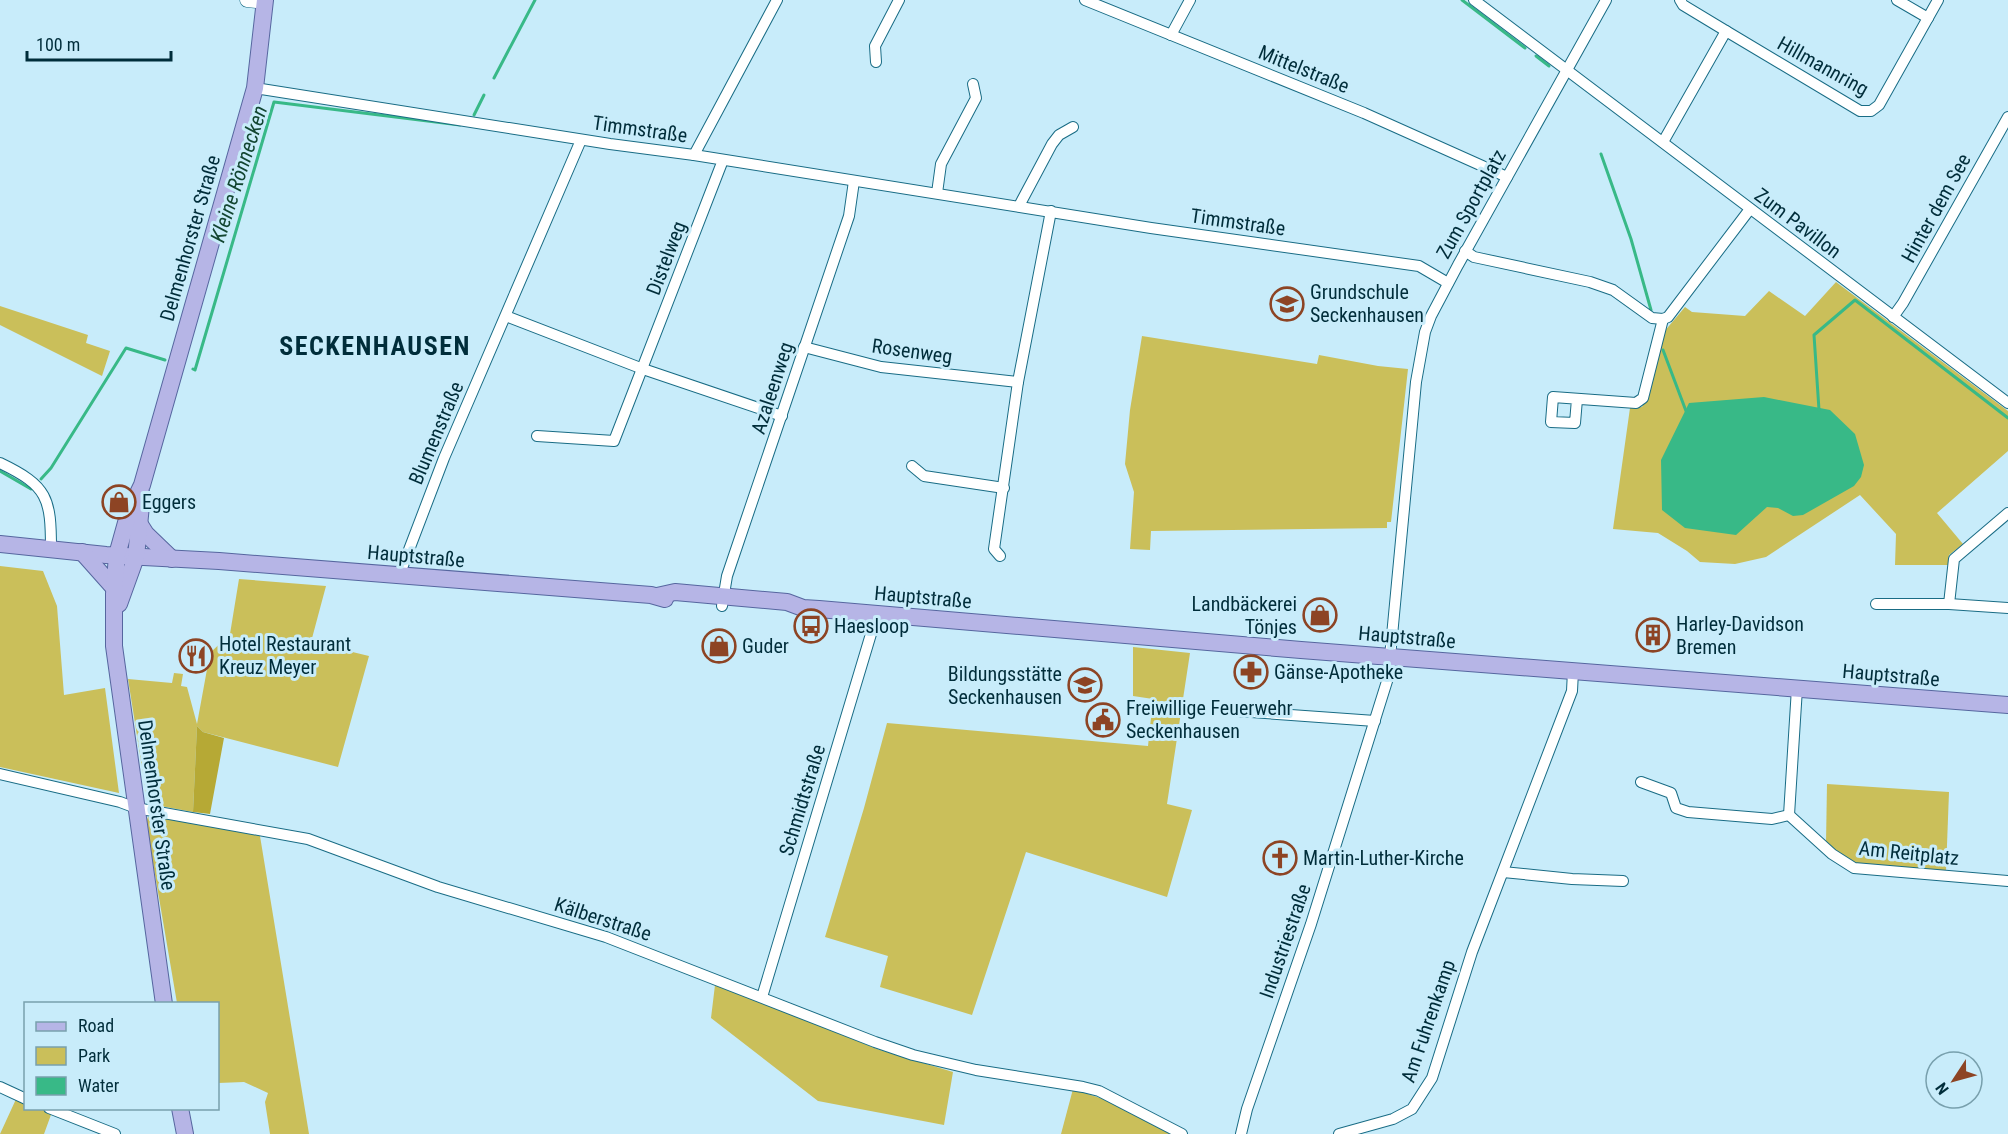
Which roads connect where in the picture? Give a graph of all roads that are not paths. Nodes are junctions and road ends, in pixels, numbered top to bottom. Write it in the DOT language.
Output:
graph roads {
  1 [pos="248,0"];
  2 [pos="777,0"];
  3 [pos="899,0"];
  4 [pos="1085,0"];
  5 [pos="1190,0"];
  6 [pos="1474,0"];
  7 [pos="1606,0"];
  8 [pos="1680,0"];
  9 [pos="1898,0"];
  10 [pos="1938,0"];
  11 [pos="265,1"];
  12 [pos="1928,18"];
  13 [pos="1726,31"];
  14 [pos="1171,34"];
  15 [pos="876,62"];
  16 [pos="1567,70"];
  17 [pos="973,84"];
  18 [pos="255,88"];
  19 [pos="2008,117"];
  20 [pos="1073,127"];
  21 [pos="581,140"];
  22 [pos="1663,142"];
  23 [pos="694,155"];
  24 [pos="723,160"];
  25 [pos="1507,177"];
  26 [pos="854,181"];
  27 [pos="937,193"];
  28 [pos="1019,206"];
  29 [pos="1750,209"];
  30 [pos="1051,211"];
  31 [pos="1466,251"];
  32 [pos="1448,283"];
  33 [pos="506,316"];
  34 [pos="1893,317"];
  35 [pos="1663,320"];
  36 [pos="804,347"];
  37 [pos="643,369"];
  38 [pos="1018,382"];
  39 [pos="1577,399"];
  40 [pos="2008,403"];
  41 [pos="782,417"];
  42 [pos="537,436"];
  43 [pos="0,463"];
  44 [pos="912,466"];
  45 [pos="142,485"];
  46 [pos="1004,488"];
  47 [pos="2008,513"];
  48 [pos="139,523"];
  49 [pos="0,544"];
  50 [pos="51,550"];
  51 [pos="82,552"];
  52 [pos="117,555"];
  53 [pos="1000,556"];
  54 [pos="136,557"];
  55 [pos="172,559"];
  56 [pos="399,576"];
  57 [pos="114,588"];
  58 [pos="723,601"];
  59 [pos="1876,604"];
  60 [pos="1949,604"];
  61 [pos="2008,608"];
  62 [pos="115,612"];
  63 [pos="877,614"];
  64 [pos="1392,656"];
  65 [pos="1573,671"];
  66 [pos="1797,688"];
  67 [pos="2008,705"];
  68 [pos="1237,711"];
  69 [pos="1375,721"];
  70 [pos="0,774"];
  71 [pos="1641,782"];
  72 [pos="136,808"];
  73 [pos="1789,815"];
  74 [pos="1503,872"];
  75 [pos="1623,881"];
  76 [pos="2008,881"];
  77 [pos="762,997"];
  78 [pos="164,1002"];
  79 [pos="0,1087"];
  80 [pos="24,1098"];
  81 [pos="54,1110"];
  82 [pos="180,1110"];
  83 [pos="114,1134"];
  84 [pos="185,1134"];
  85 [pos="1182,1134"];
  86 [pos="1241,1134"];
  87 [pos="1339,1134"];
  1 -- 11 [label="street"];
  2 -- 23 [label="street"];
  3 -- 15 [label="street"];
  4 -- 14 [label="street, Mittelstraße"];
  5 -- 14 [label="street"];
  6 -- 16 [label="street, Zum Pavillon"];
  7 -- 16 [label="street, Zum Sportplatz"];
  8 -- 13 [label="street, Hillmannring"];
  9 -- 12 [label="street"];
  10 -- 12 [label="street, Hillmannring"];
  11 -- 18 [label="main road, Delmenhorster Straße"];
  12 -- 13 [label="street, Hillmannring"];
  13 -- 22 [label="street"];
  14 -- 25 [label="street, Mittelstraße"];
  16 -- 22 [label="street, Zum Pavillon"];
  16 -- 25 [label="street, Zum Sportplatz"];
  17 -- 27 [label="street"];
  18 -- 21 [label="street, Timmstraße"];
  18 -- 45 [label="main road, Delmenhorster Straße"];
  19 -- 34 [label="street, Hinter dem See"];
  20 -- 28 [label="street"];
  21 -- 23 [label="street, Timmstraße"];
  21 -- 33 [label="street, Blumenstraße"];
  22 -- 29 [label="street, Zum Pavillon"];
  23 -- 24 [label="street, Timmstraße"];
  24 -- 26 [label="street, Timmstraße"];
  24 -- 37 [label="street, Distelweg"];
  25 -- 31 [label="street, Zum Sportplatz"];
  26 -- 27 [label="street, Timmstraße"];
  26 -- 36 [label="street, Azaleenweg"];
  27 -- 28 [label="street, Timmstraße"];
  28 -- 30 [label="street, Timmstraße"];
  29 -- 34 [label="street, Zum Pavillon"];
  29 -- 35 [label="street"];
  30 -- 32 [label="street, Timmstraße"];
  30 -- 38 [label="street"];
  31 -- 32 [label="street, Zum Sportplatz"];
  31 -- 35 [label="street"];
  32 -- 64 [label="street, Zum Sportplatz"];
  33 -- 37 [label="street"];
  33 -- 56 [label="street, Blumenstraße"];
  34 -- 40 [label="street, Zum Pavillon"];
  35 -- 39 [label="street"];
  36 -- 38 [label="street, Rosenweg"];
  36 -- 41 [label="street, Azaleenweg"];
  37 -- 41 [label="street"];
  37 -- 42 [label="street, Distelweg"];
  38 -- 46 [label="street"];
  41 -- 58 [label="street, Azaleenweg"];
  43 -- 50 [label="street"];
  44 -- 46 [label="street"];
  45 -- 48 [label="main road, Delmenhorster Straße"];
  45 -- 52 [label="main road, Delmenhorster Straße"];
  46 -- 53 [label="street"];
  47 -- 60 [label="street"];
  48 -- 54 [label="main road, Delmenhorster Straße"];
  48 -- 55 [label="main road"];
  49 -- 50 [label="main road, Hauptstraße"];
  50 -- 51 [label="main road, Hauptstraße"];
  51 -- 52 [label="main road, Hauptstraße"];
  51 -- 57 [label="main road"];
  52 -- 54 [label="main road, Hauptstraße"];
  52 -- 57 [label="main road, Delmenhorster Straße"];
  54 -- 55 [label="main road, Hauptstraße"];
  54 -- 62 [label="main road, Delmenhorster Straße"];
  55 -- 56 [label="main road, Hauptstraße"];
  56 -- 58 [label="main road, Hauptstraße"];
  57 -- 62 [label="main road, Delmenhorster Straße"];
  58 -- 63 [label="main road, Hauptstraße"];
  59 -- 60 [label="street"];
  60 -- 61 [label="street"];
  62 -- 72 [label="main road, Delmenhorster Straße"];
  63 -- 64 [label="main road, Hauptstraße"];
  63 -- 77 [label="street, Schmidtstraße"];
  64 -- 65 [label="main road, Hauptstraße"];
  64 -- 69 [label="street, Industriestraße"];
  65 -- 66 [label="main road, Hauptstraße"];
  65 -- 74 [label="street, Am Fuhrenkamp"];
  66 -- 67 [label="main road, Hauptstraße"];
  66 -- 73 [label="street"];
  68 -- 69 [label="street"];
  69 -- 86 [label="street, Industriestraße"];
  70 -- 72 [label="street, Kälberstraße"];
  71 -- 73 [label="street"];
  72 -- 77 [label="street, Kälberstraße"];
  72 -- 78 [label="main road, Delmenhorster Straße"];
  73 -- 76 [label="street, Am Reitplatz"];
  74 -- 75 [label="street"];
  74 -- 87 [label="street, Am Fuhrenkamp"];
  77 -- 85 [label="street, Kälberstraße"];
  79 -- 80 [label="street"];
  81 -- 83 [label="street"];
  82 -- 84 [label="main road"];
}
